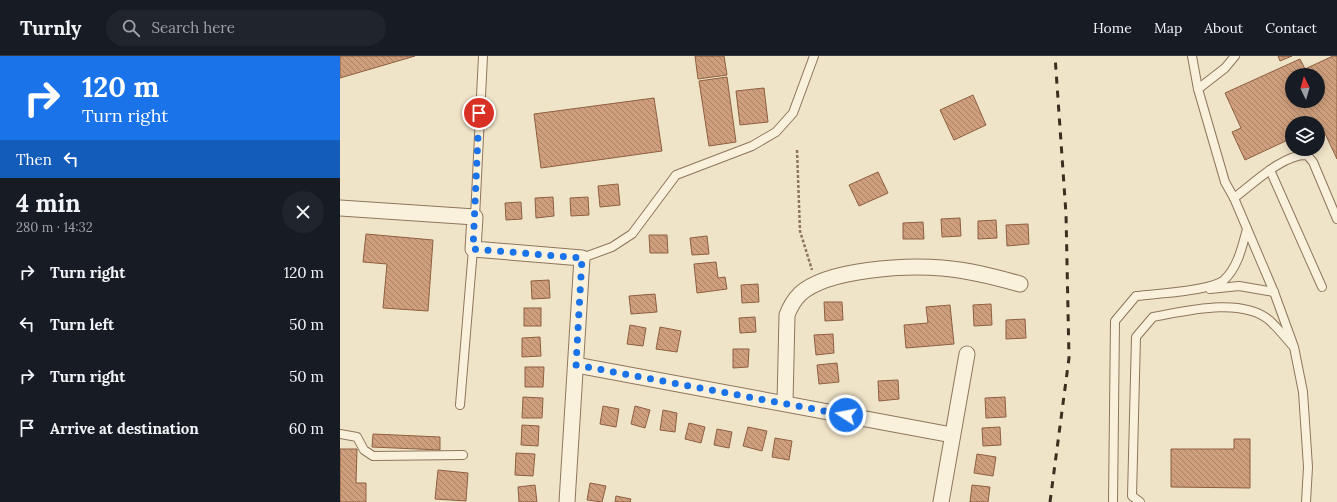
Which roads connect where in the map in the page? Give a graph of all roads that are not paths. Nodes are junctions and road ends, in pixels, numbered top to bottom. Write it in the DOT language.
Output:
graph roads {
  1 [pos="483,56"];
  2 [pos="814,56"];
  3 [pos="1192,56"];
  4 [pos="1236,56"];
  5 [pos="1198,89"];
  6 [pos="1270,170"];
  7 [pos="1234,198"];
  8 [pos="340,208"];
  9 [pos="475,217"];
  10 [pos="1337,219"];
  11 [pos="1247,229"];
  12 [pos="473,249"];
  13 [pos="582,258"];
  14 [pos="1020,284"];
  15 [pos="1322,287"];
  16 [pos="1199,289"];
  17 [pos="1274,292"];
  18 [pos="1294,347"];
  19 [pos="967,354"];
  20 [pos="576,365"];
  21 [pos="785,403"];
  22 [pos="460,405"];
  23 [pos="340,434"];
  24 [pos="952,435"];
  25 [pos="463,455"];
  26 [pos="567,502"];
  27 [pos="941,502"];
  28 [pos="1113,502"];
  29 [pos="1140,502"];
  30 [pos="1306,502"];
  1 -- 9 [label="lane"];
  2 -- 13 [label="lane"];
  3 -- 5 [label="lane"];
  4 -- 5 [label="lane"];
  5 -- 7 [label="lane"];
  6 -- 7 [label="lane"];
  6 -- 10 [label="lane"];
  6 -- 15 [label="lane"];
  7 -- 11 [label="lane"];
  8 -- 9 [label="street"];
  9 -- 12 [label="street"];
  11 -- 16 [label="lane"];
  11 -- 17 [label="lane"];
  12 -- 13 [label="street"];
  12 -- 22 [label="lane"];
  13 -- 20 [label="street"];
  14 -- 21 [label="street"];
  16 -- 17 [label="lane"];
  16 -- 28 [label="lane"];
  17 -- 18 [label="lane"];
  18 -- 29 [label="lane"];
  18 -- 30 [label="lane"];
  19 -- 24 [label="street"];
  20 -- 21 [label="street"];
  20 -- 26 [label="street"];
  21 -- 24 [label="street"];
  23 -- 25 [label="lane"];
  24 -- 27 [label="street"];
}
